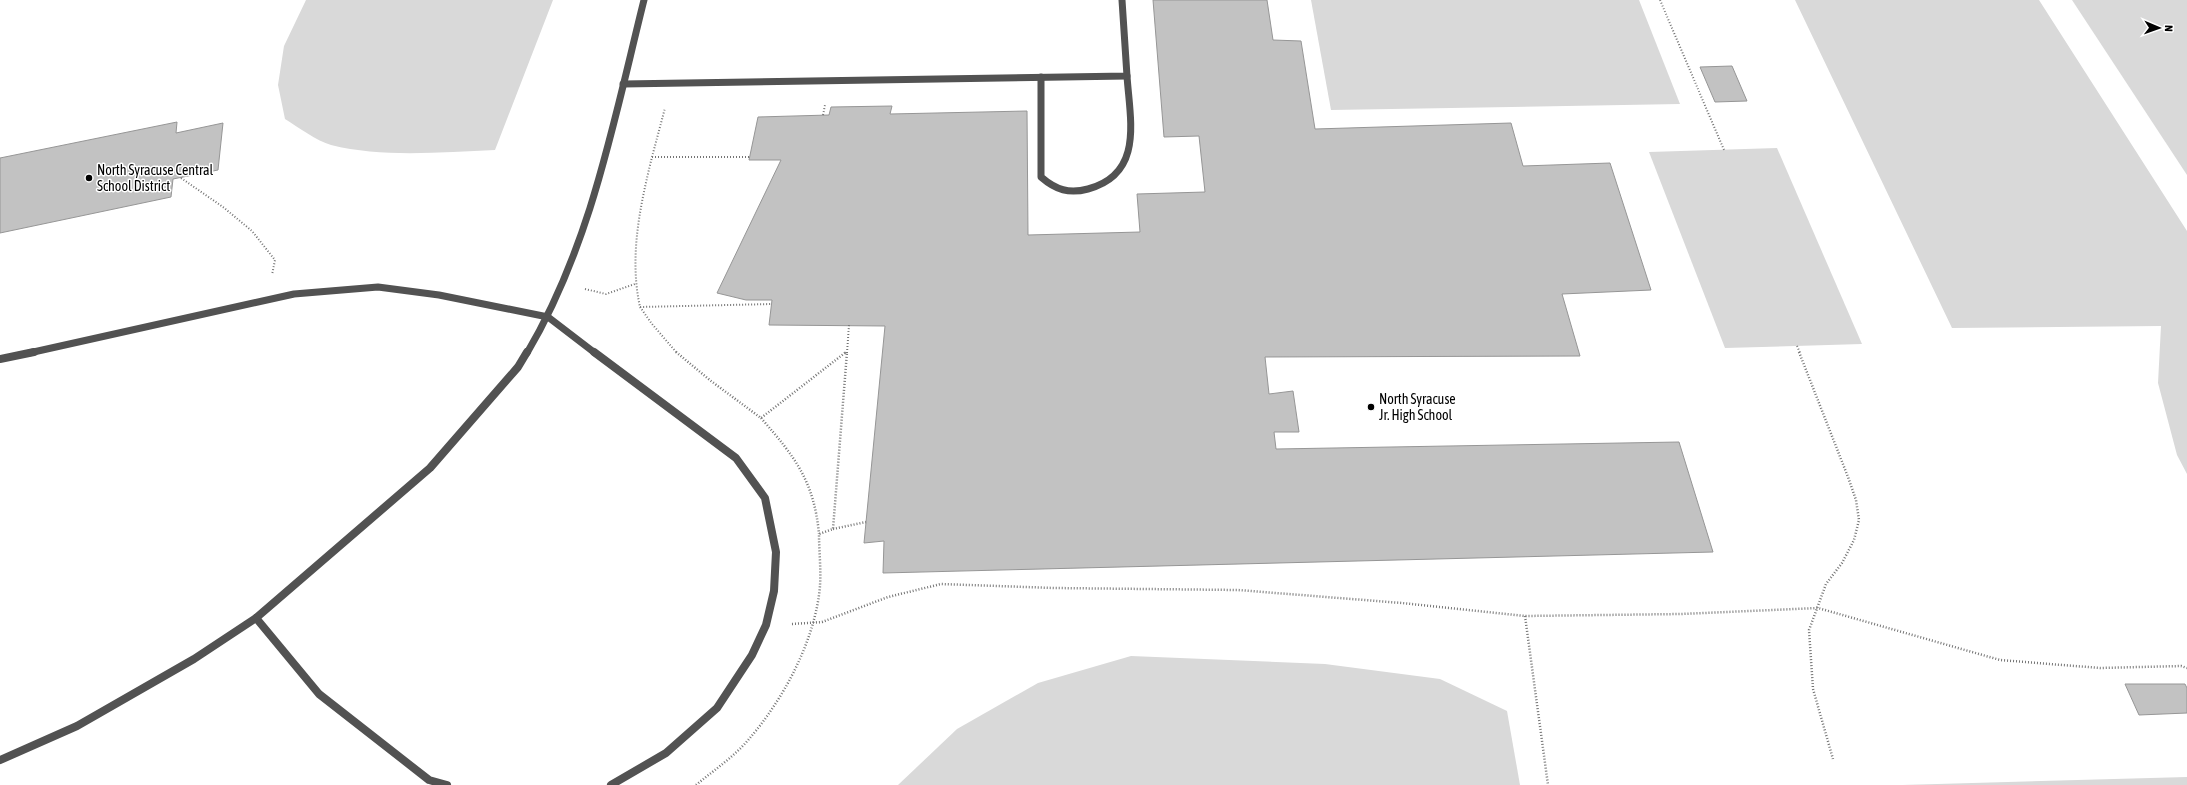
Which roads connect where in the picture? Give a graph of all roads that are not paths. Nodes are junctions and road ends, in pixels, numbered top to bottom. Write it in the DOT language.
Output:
graph roads {
  1 [pos="644,0"];
  2 [pos="1122,0"];
  3 [pos="1127,76"];
  4 [pos="1041,77"];
  5 [pos="623,84"];
  6 [pos="548,317"];
  7 [pos="0,359"];
  8 [pos="256,618"];
  9 [pos="0,760"];
  10 [pos="447,785"];
  11 [pos="611,785"];
  1 -- 5 [label="lane"];
  2 -- 3 [label="lane"];
  3 -- 4 [label="lane"];
  3 -- 4 [label="lane"];
  4 -- 5 [label="lane"];
  5 -- 6 [label="lane"];
  6 -- 7 [label="lane"];
  6 -- 8 [label="lane"];
  6 -- 11 [label="lane"];
  8 -- 9 [label="lane"];
  8 -- 10 [label="lane"];
}
